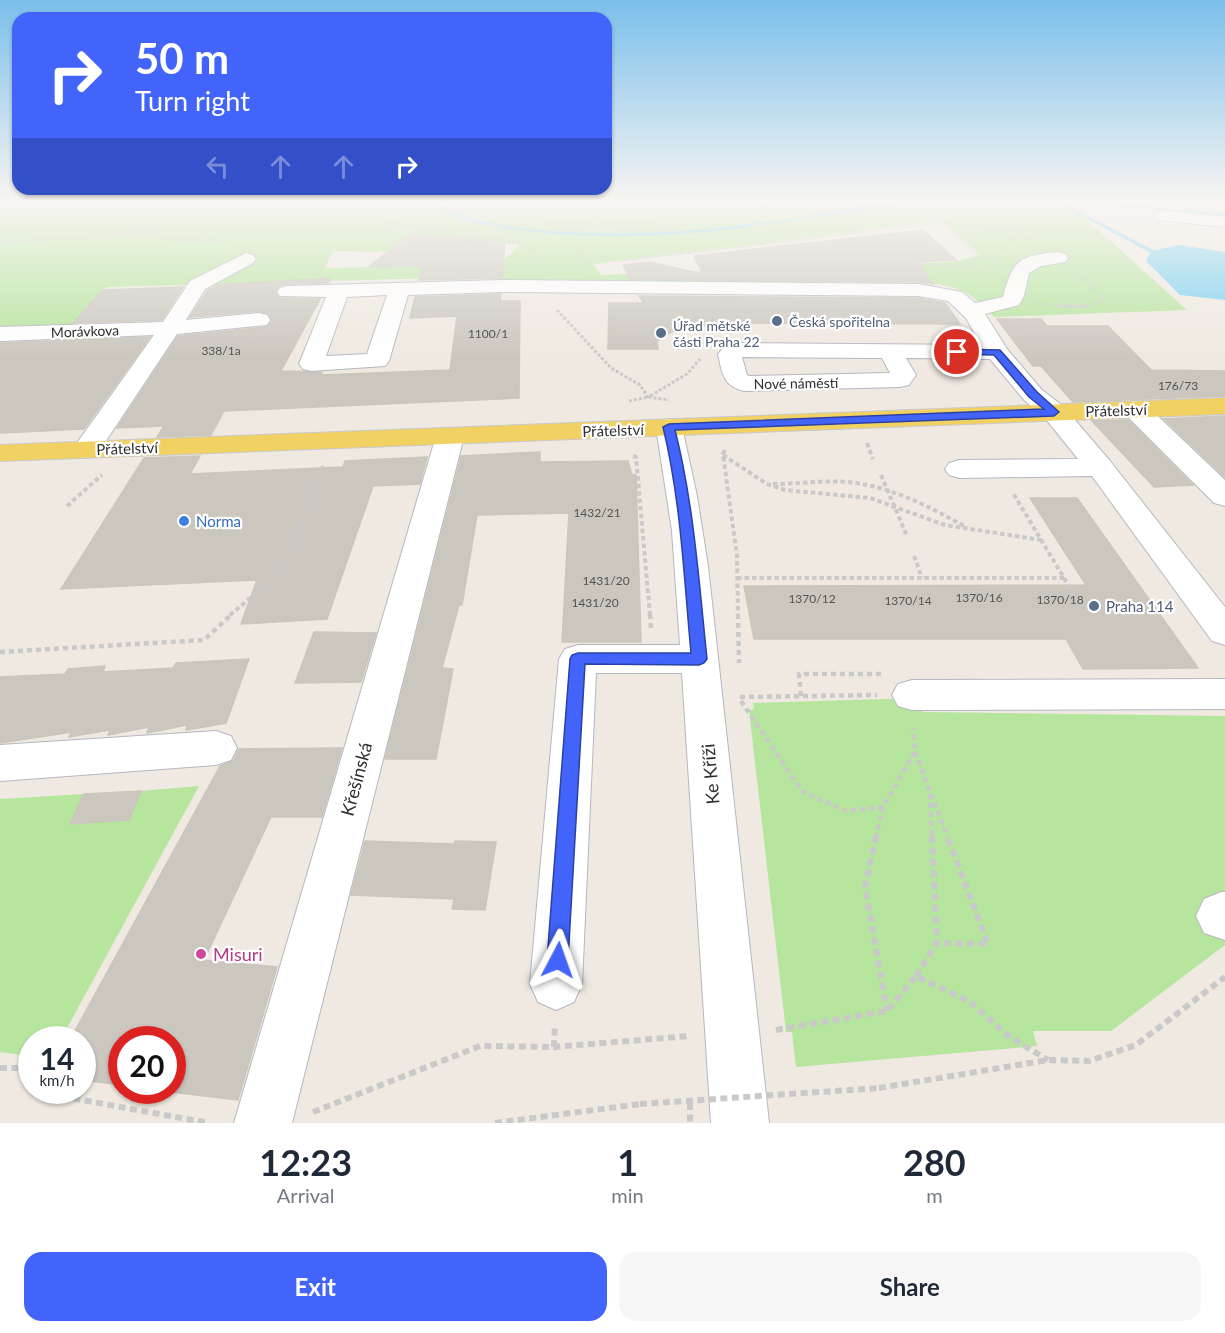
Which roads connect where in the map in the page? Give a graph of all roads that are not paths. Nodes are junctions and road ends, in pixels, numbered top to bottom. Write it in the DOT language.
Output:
graph roads {
  1 [pos="1058,258"];
  2 [pos="246,259"];
  3 [pos="713,288"];
  4 [pos="399,289"];
  5 [pos="339,291"];
  6 [pos="286,292"];
  7 [pos="653,303"];
  8 [pos="970,310"];
  9 [pos="259,320"];
  10 [pos="170,328"];
  11 [pos="0,334"];
  12 [pos="889,350"];
  13 [pos="997,352"];
  14 [pos="1225,406"];
  15 [pos="1135,409"];
  16 [pos="1054,412"];
  17 [pos="669,427"];
  18 [pos="450,436"];
  19 [pos="86,450"];
  20 [pos="0,453"];
  21 [pos="1100,468"];
  22 [pos="959,469"];
  23 [pos="1225,497"];
  24 [pos="1225,632"];
  25 [pos="699,659"];
  26 [pos="1225,694"];
  27 [pos="912,695"];
  28 [pos="216,748"];
  29 [pos="0,763"];
  30 [pos="556,984"];
  31 [pos="263,1123"];
  32 [pos="740,1123"];
  1 -- 8 [label="street"];
  2 -- 10 [label="street"];
  3 -- 4 [label="street"];
  3 -- 7 [label="street"];
  3 -- 8 [label="street"];
  4 -- 5 [label="street"];
  4 -- 5 [label="street"];
  5 -- 6 [label="street"];
  8 -- 13 [label="street"];
  9 -- 10 [label="street, Morávkova"];
  10 -- 11 [label="street, Morávkova"];
  10 -- 19 [label="street"];
  12 -- 12 [label="street, Nové náměstí"];
  12 -- 13 [label="street, Nové náměstí"];
  13 -- 16 [label="street"];
  14 -- 15 [label="main road, Přátelství"];
  15 -- 16 [label="main road, Přátelství"];
  15 -- 23 [label="street"];
  16 -- 17 [label="main road, Přátelství"];
  16 -- 21 [label="street"];
  17 -- 18 [label="main road, Přátelství"];
  17 -- 25 [label="street, Ke Kříži"];
  18 -- 19 [label="main road, Přátelství"];
  18 -- 31 [label="street, Křešínská"];
  19 -- 20 [label="main road, Přátelství"];
  21 -- 22 [label="street"];
  21 -- 24 [label="street"];
  25 -- 30 [label="street"];
  25 -- 32 [label="street, Ke Kříži"];
  26 -- 27 [label="street"];
  28 -- 29 [label="street"];
}
